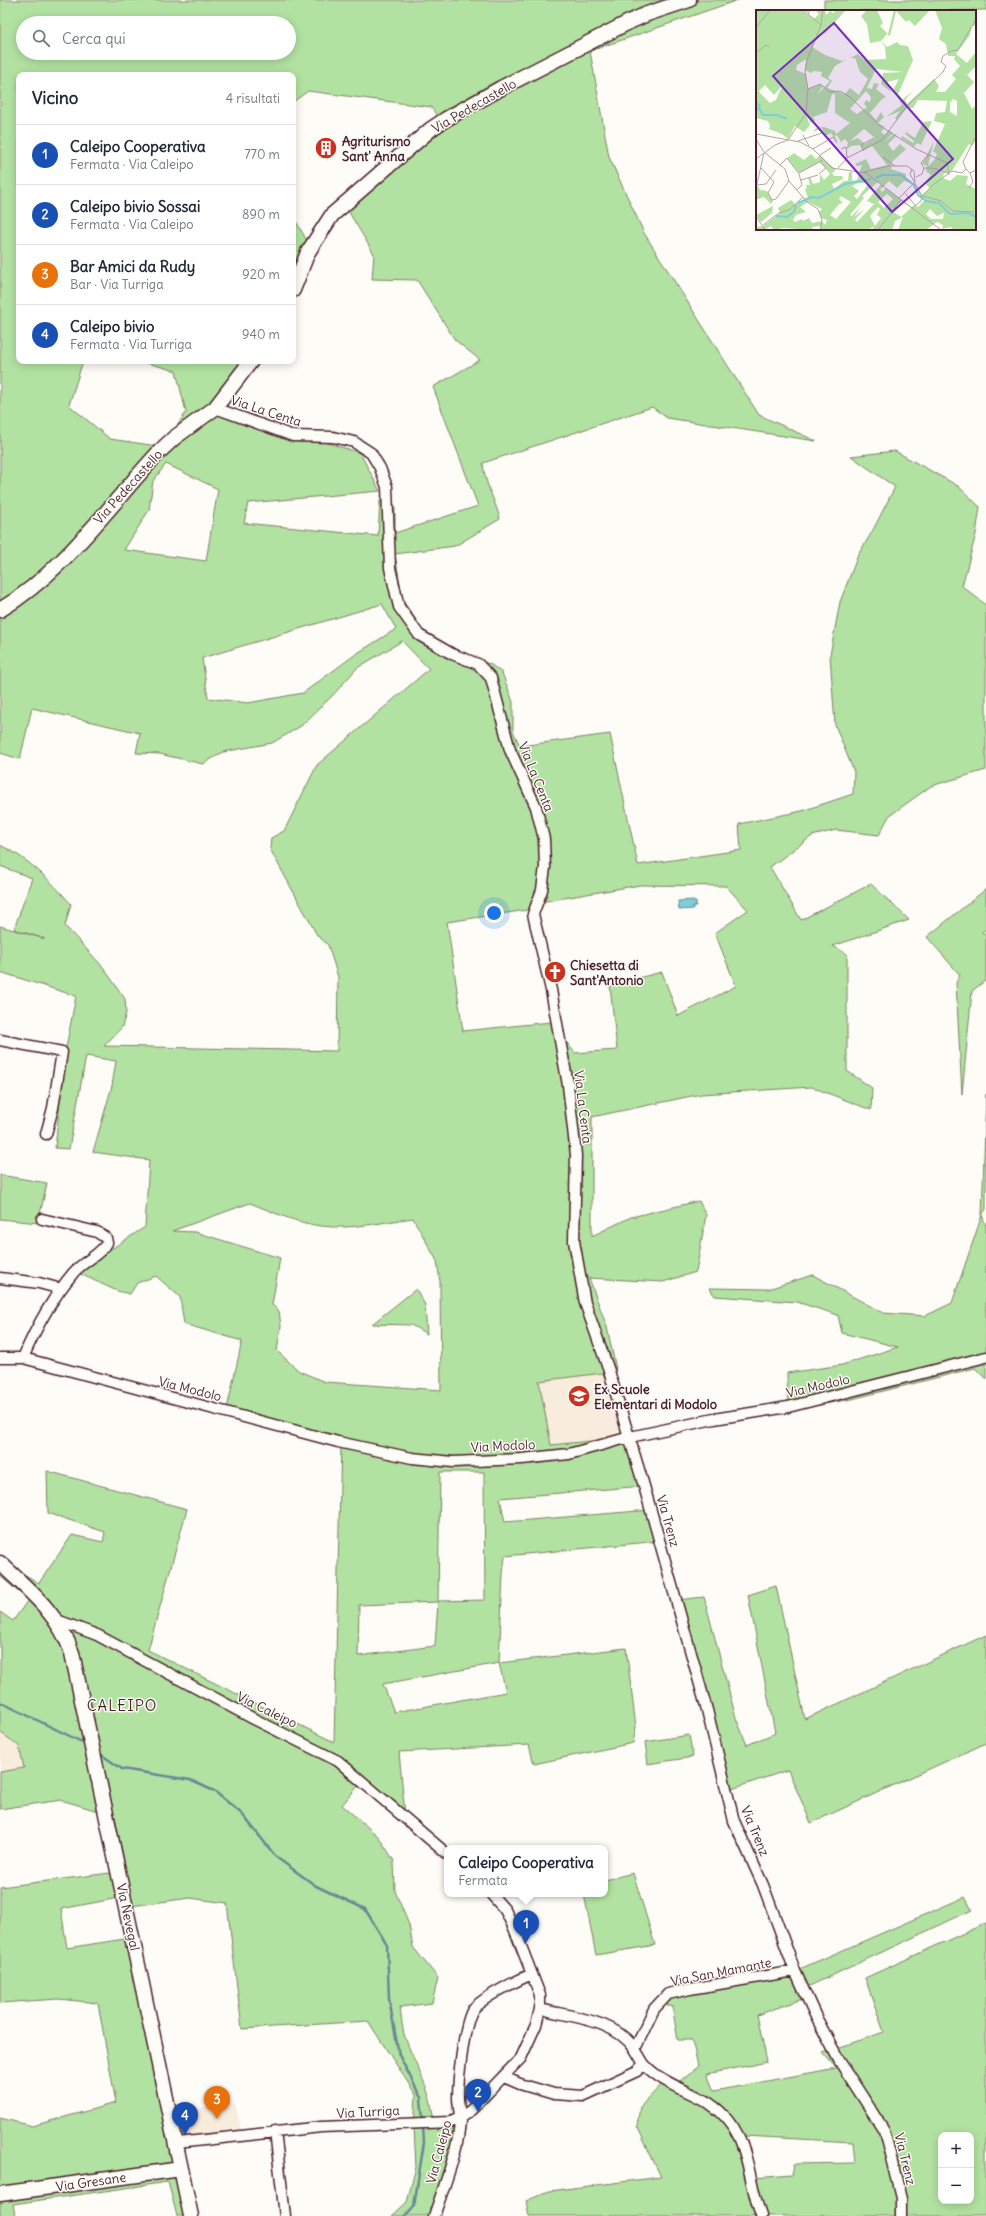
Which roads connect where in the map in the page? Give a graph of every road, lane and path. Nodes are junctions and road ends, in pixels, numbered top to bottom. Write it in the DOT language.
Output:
graph roads {
  1 [pos="689,0"];
  2 [pos="296,282"];
  3 [pos="249,364"];
  4 [pos="215,408"];
  5 [pos="0,610"];
  6 [pos="0,1040"];
  7 [pos="46,1134"];
  8 [pos="42,1219"];
  9 [pos="0,1278"];
  10 [pos="61,1289"];
  11 [pos="986,1357"];
  12 [pos="0,1358"];
  13 [pos="23,1358"];
  14 [pos="630,1437"];
  15 [pos="0,1563"];
  16 [pos="57,1620"];
  17 [pos="444,1851"];
  18 [pos="494,1897"];
  19 [pos="795,1971"];
  20 [pos="532,1974"];
  21 [pos="540,2009"];
  22 [pos="635,2049"];
  23 [pos="644,2064"];
  24 [pos="504,2077"];
  25 [pos="460,2118"];
  26 [pos="275,2131"];
  27 [pos="177,2143"];
  28 [pos="181,2169"];
  29 [pos="0,2194"];
  30 [pos="191,2216"];
  31 [pos="284,2216"];
  32 [pos="434,2216"];
  33 [pos="761,2216"];
  34 [pos="901,2216"];
  1 -- 2 [label="street, Via Pedecastello"];
  3 -- 4 [label="street, Via Pedecastello"];
  4 -- 5 [label="street, Via Pedecastello"];
  4 -- 14 [label="street, Via La Centa"];
  6 -- 7 [label="street"];
  8 -- 10 [label="street"];
  9 -- 10 [label="street"];
  10 -- 13 [label="street"];
  11 -- 14 [label="street, Via Modolo"];
  12 -- 13 [label="street, Via Modolo"];
  13 -- 14 [label="street, Via Modolo"];
  14 -- 19 [label="street, Via Trenz"];
  15 -- 16 [label="street, Via Nevegal"];
  16 -- 17 [label="street, Via Caleipo"];
  16 -- 27 [label="street, Via Nevegal"];
  18 -- 20 [label="street, Via Caleipo"];
  19 -- 22 [label="street, Via San Mamante"];
  19 -- 34 [label="street, Via Trenz"];
  20 -- 21 [label="street, Via Caleipo"];
  20 -- 25 [label="street"];
  21 -- 22 [label="street"];
  21 -- 24 [label="street, Via Caleipo"];
  22 -- 23 [label="street"];
  23 -- 24 [label="street"];
  23 -- 33 [label="street"];
  24 -- 25 [label="street, Via Caleipo"];
  25 -- 26 [label="street, Via Turriga"];
  25 -- 32 [label="street, Via Caleipo"];
  26 -- 27 [label="street, Via Turriga"];
  26 -- 31 [label="street"];
  27 -- 28 [label="street, Via Nevegal"];
  28 -- 29 [label="street, Via Gresane"];
  28 -- 30 [label="street, Via Nevegal"];
}
